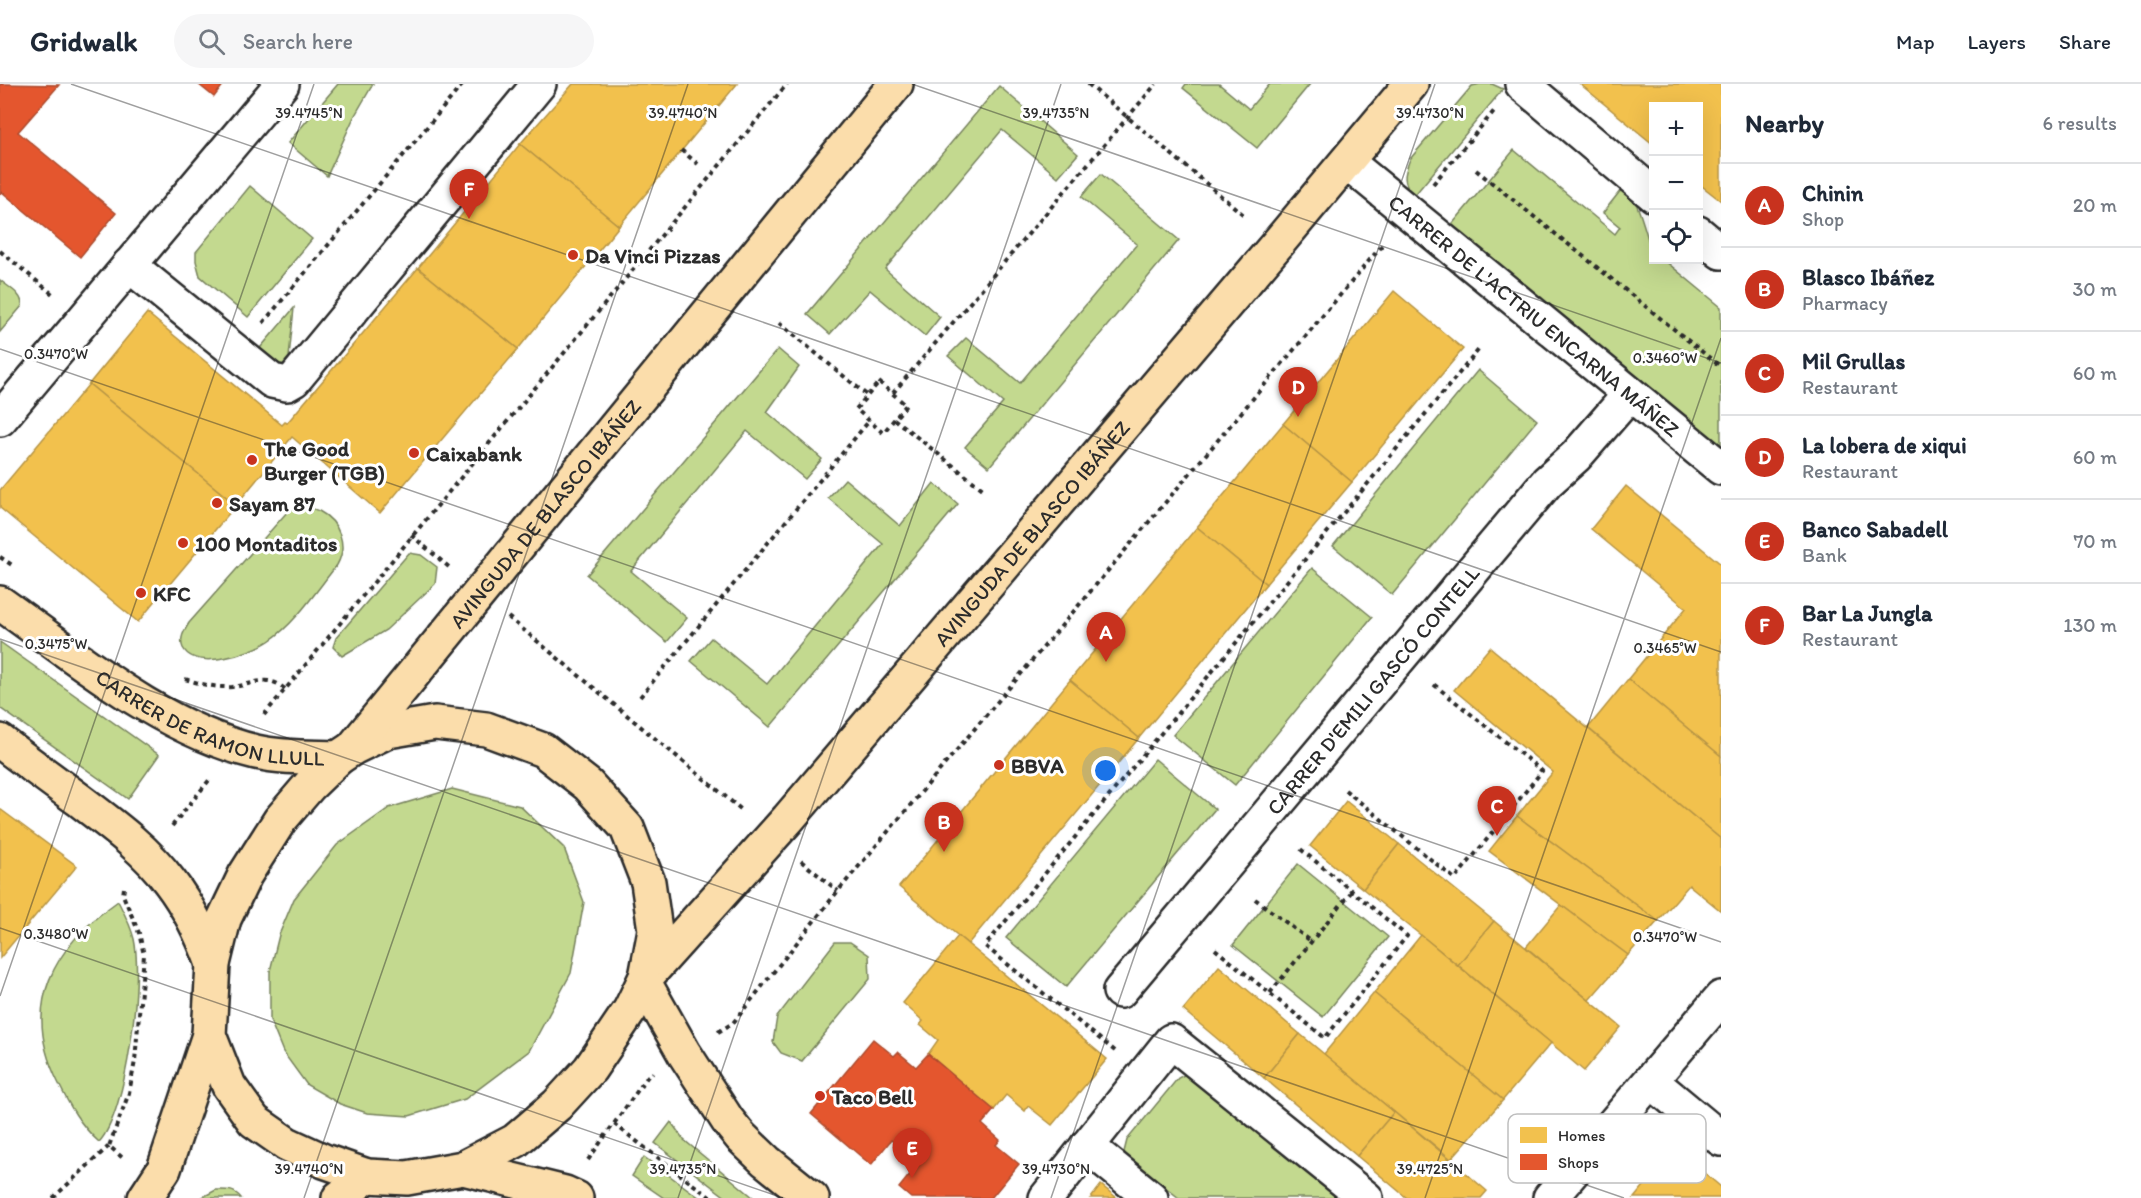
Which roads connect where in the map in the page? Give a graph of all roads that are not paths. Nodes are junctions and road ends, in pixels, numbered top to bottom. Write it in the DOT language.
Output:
graph roads {
  1 [pos="282,84"];
  2 [pos="539,84"];
  3 [pos="896,84"];
  4 [pos="1412,84"];
  5 [pos="1511,93"];
  6 [pos="1347,162"];
  7 [pos="1649,192"];
  8 [pos="1703,237"];
  9 [pos="1721,252"];
  10 [pos="129,265"];
  11 [pos="1630,394"];
  12 [pos="0,419"];
  13 [pos="1721,468"];
  14 [pos="0,603"];
  15 [pos="0,741"];
  16 [pos="346,753"];
  17 [pos="213,964"];
  18 [pos="645,980"];
  19 [pos="1120,991"];
  20 [pos="1721,998"];
  21 [pos="209,1035"];
  22 [pos="1651,1081"];
  23 [pos="1623,1114"];
  24 [pos="1692,1114"];
  25 [pos="1706,1126"];
  26 [pos="1721,1138"];
  27 [pos="1087,1146"];
  28 [pos="463,1168"];
  29 [pos="367,1176"];
  30 [pos="1563,1183"];
  31 [pos="571,1195"];
  32 [pos="805,1195"];
  33 [pos="145,1198"];
  34 [pos="339,1198"];
  35 [pos="1046,1198"];
  36 [pos="1150,1198"];
  37 [pos="1366,1198"];
  38 [pos="1550,1198"];
  1 -- 10 [label="street"];
  2 -- 10 [label="street"];
  3 -- 16 [label="main road, AVINGUDA DE BLASCO IBÁÑEZ"];
  4 -- 6 [label="main road, AVINGUDA DE BLASCO IBÁÑEZ"];
  5 -- 7 [label="street"];
  6 -- 11 [label="street, CARRER DE L'ACTRIU ENCARNA MÁÑEZ"];
  6 -- 18 [label="main road, AVINGUDA DE BLASCO IBÁÑEZ"];
  8 -- 9 [label="street"];
  10 -- 12 [label="street"];
  11 -- 13 [label="street, CARRER DE L'ACTRIU ENCARNA MÁÑEZ"];
  11 -- 19 [label="street, CARRER D'EMILI GASCÓ CONTELL"];
  14 -- 16 [label="main road, CARRER DE RAMON LLULL"];
  15 -- 17 [label="main road"];
  16 -- 17 [label="main road"];
  16 -- 18 [label="main road"];
  17 -- 21 [label="main road"];
  18 -- 28 [label="main road"];
  18 -- 32 [label="main road"];
  20 -- 22 [label="street"];
  21 -- 29 [label="main road"];
  21 -- 33 [label="main road"];
  22 -- 23 [label="street"];
  22 -- 24 [label="street"];
  25 -- 26 [label="street"];
  27 -- 35 [label="street"];
  27 -- 36 [label="street"];
  27 -- 37 [label="street"];
  28 -- 29 [label="main road"];
  28 -- 31 [label="main road"];
  29 -- 34 [label="main road"];
  30 -- 38 [label="street"];
}
